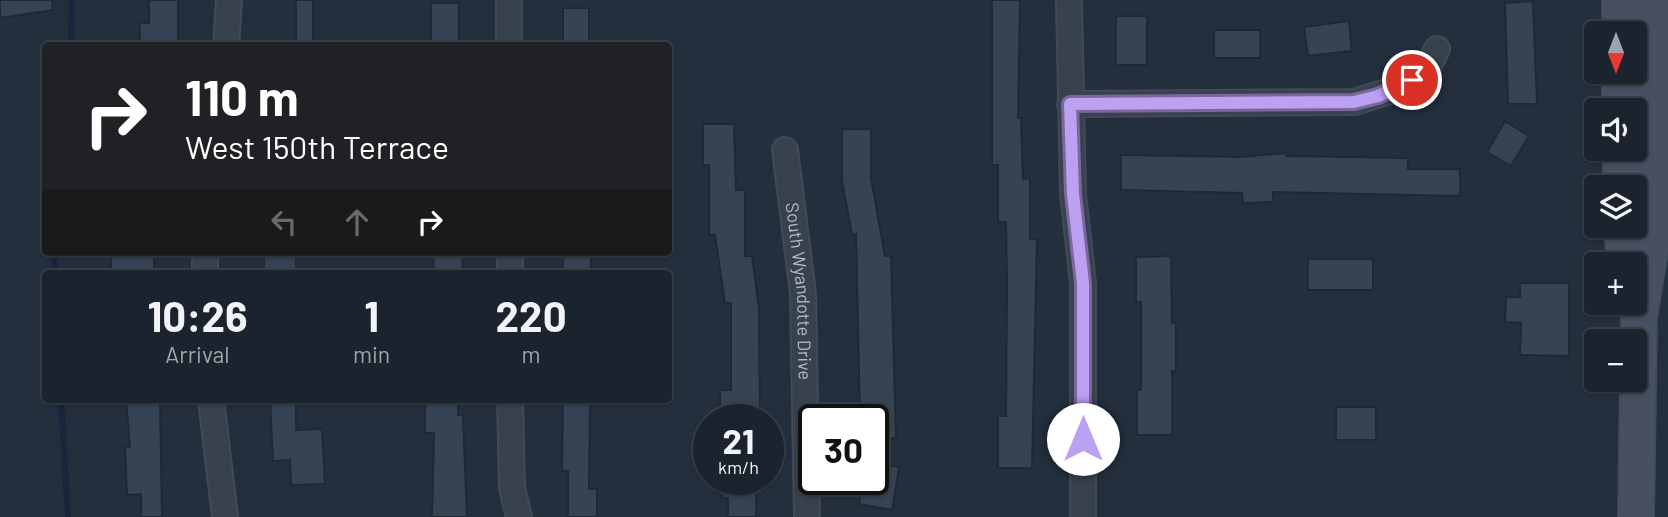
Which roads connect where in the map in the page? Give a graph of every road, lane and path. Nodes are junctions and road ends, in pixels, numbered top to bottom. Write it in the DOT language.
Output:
graph roads {
  1 [pos="229,0"];
  2 [pos="509,0"];
  3 [pos="1069,0"];
  4 [pos="1620,0"];
  5 [pos="1655,0"];
  6 [pos="1620,21"];
  7 [pos="226,42"];
  8 [pos="509,42"];
  9 [pos="1437,49"];
  10 [pos="1070,104"];
  11 [pos="785,150"];
  12 [pos="1647,263"];
  13 [pos="1637,315"];
  14 [pos="211,403"];
  15 [pos="510,403"];
  16 [pos="225,517"];
  17 [pos="519,517"];
  18 [pos="807,517"];
  19 [pos="1083,517"];
  20 [pos="1636,517"];
  1 -- 7 [label="street"];
  2 -- 8 [label="street"];
  3 -- 10 [label="street"];
  4 -- 6 [label="main road"];
  5 -- 12 [label="main road"];
  9 -- 10 [label="street"];
  10 -- 19 [label="street"];
  11 -- 18 [label="street, South Wyandotte Drive"];
  13 -- 20 [label="main road"];
  14 -- 16 [label="street"];
  15 -- 17 [label="street"];
}
